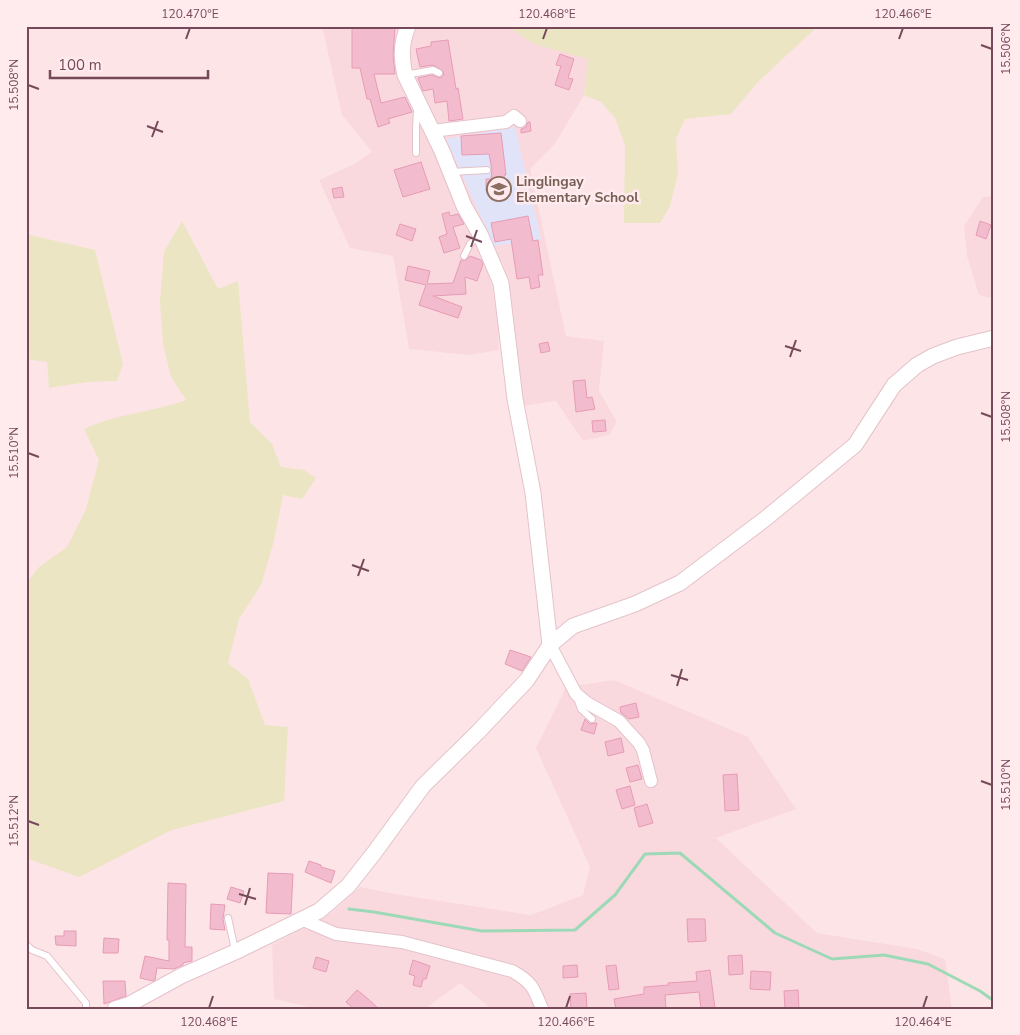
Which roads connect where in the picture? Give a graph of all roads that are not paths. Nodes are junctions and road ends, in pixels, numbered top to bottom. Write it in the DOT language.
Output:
graph roads {
  1 [pos="408,26"];
  2 [pos="439,73"];
  3 [pos="405,75"];
  4 [pos="418,104"];
  5 [pos="520,121"];
  6 [pos="432,131"];
  7 [pos="416,154"];
  8 [pos="487,170"];
  9 [pos="449,172"];
  10 [pos="480,234"];
  11 [pos="464,256"];
  12 [pos="994,338"];
  13 [pos="550,645"];
  14 [pos="576,694"];
  15 [pos="592,719"];
  16 [pos="651,782"];
  17 [pos="228,918"];
  18 [pos="301,919"];
  19 [pos="26,944"];
  20 [pos="236,952"];
  21 [pos="86,1009"];
  22 [pos="115,1009"];
  23 [pos="542,1009"];
  1 -- 3 [label="street"];
  2 -- 3 [label="lane"];
  3 -- 4 [label="street"];
  4 -- 6 [label="street"];
  4 -- 7 [label="lane"];
  5 -- 6 [label="street"];
  6 -- 9 [label="street"];
  8 -- 9 [label="lane"];
  9 -- 10 [label="street"];
  10 -- 11 [label="lane"];
  10 -- 13 [label="street"];
  12 -- 13 [label="street"];
  13 -- 14 [label="street"];
  13 -- 18 [label="street"];
  14 -- 15 [label="lane"];
  14 -- 16 [label="street"];
  17 -- 20 [label="lane"];
  18 -- 20 [label="street"];
  18 -- 23 [label="street"];
  19 -- 21 [label="lane"];
  20 -- 22 [label="street"];
}
